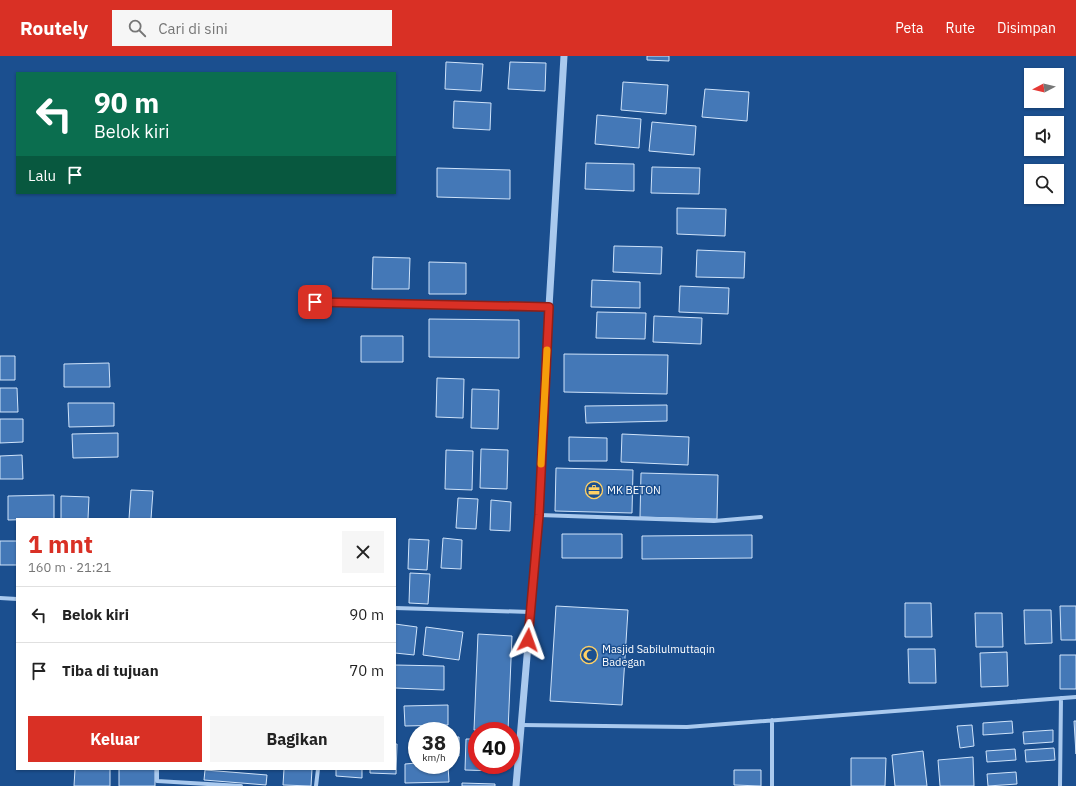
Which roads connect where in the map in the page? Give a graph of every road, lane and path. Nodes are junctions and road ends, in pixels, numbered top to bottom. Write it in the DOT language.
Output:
graph roads {
  1 [pos="564,56"];
  2 [pos="315,302"];
  3 [pos="549,307"];
  4 [pos="539,515"];
  5 [pos="762,517"];
  6 [pos="0,598"];
  7 [pos="16,599"];
  8 [pos="396,608"];
  9 [pos="530,612"];
  10 [pos="1076,696"];
  11 [pos="1061,698"];
  12 [pos="772,720"];
  13 [pos="521,725"];
  14 [pos="157,770"];
  15 [pos="318,770"];
  16 [pos="157,780"];
  17 [pos="158,786"];
  18 [pos="241,786"];
  19 [pos="316,786"];
  20 [pos="516,786"];
  21 [pos="772,786"];
  22 [pos="1060,786"];
  1 -- 3 [label="street"];
  2 -- 3 [label="street"];
  3 -- 4 [label="street"];
  4 -- 5 [label="street"];
  4 -- 9 [label="street"];
  6 -- 7 [label="street"];
  8 -- 9 [label="street"];
  9 -- 13 [label="street"];
  10 -- 11 [label="street"];
  11 -- 12 [label="street"];
  11 -- 22 [label="street"];
  12 -- 13 [label="street"];
  12 -- 21 [label="street"];
  13 -- 20 [label="street"];
  14 -- 16 [label="street"];
  15 -- 19 [label="street"];
  16 -- 17 [label="street"];
  16 -- 18 [label="street"];
}
